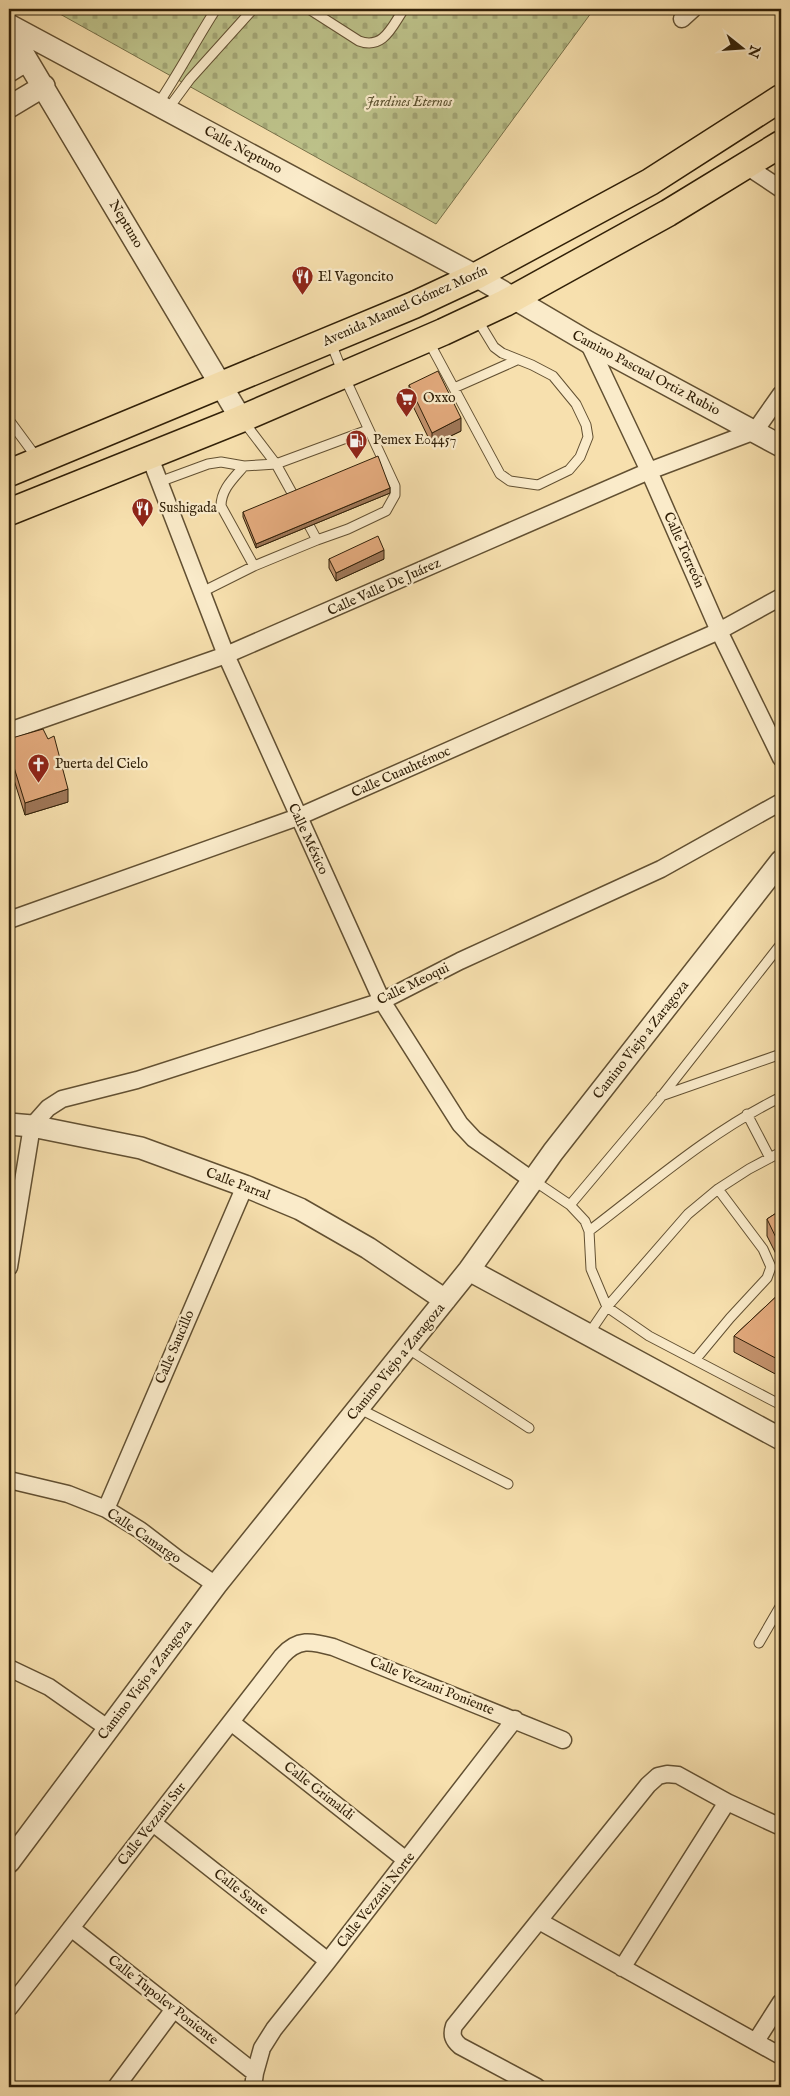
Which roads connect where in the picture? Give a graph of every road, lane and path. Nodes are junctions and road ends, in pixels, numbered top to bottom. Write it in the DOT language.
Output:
graph roads {
  1 [pos="216,9"];
  2 [pos="253,9"];
  3 [pos="309,9"];
  4 [pos="404,9"];
  5 [pos="9,25"];
  6 [pos="9,30"];
  7 [pos="184,61"];
  8 [pos="18,66"];
  9 [pos="199,71"];
  10 [pos="44,86"];
  11 [pos="781,98"];
  12 [pos="9,107"];
  13 [pos="163,107"];
  14 [pos="781,144"];
  15 [pos="748,166"];
  16 [pos="781,190"];
  17 [pos="476,276"];
  18 [pos="512,298"];
  19 [pos="476,316"];
  20 [pos="428,339"];
  21 [pos="330,340"];
  22 [pos="588,342"];
  23 [pos="517,360"];
  24 [pos="344,376"];
  25 [pos="222,386"];
  26 [pos="454,388"];
  27 [pos="781,394"];
  28 [pos="242,419"];
  29 [pos="9,420"];
  30 [pos="368,430"];
  31 [pos="754,431"];
  32 [pos="781,446"];
  33 [pos="149,455"];
  34 [pos="39,461"];
  35 [pos="276,464"];
  36 [pos="244,466"];
  37 [pos="649,471"];
  38 [pos="9,473"];
  39 [pos="160,482"];
  40 [pos="9,512"];
  41 [pos="317,540"];
  42 [pos="254,566"];
  43 [pos="202,592"];
  44 [pos="781,597"];
  45 [pos="719,631"];
  46 [pos="226,655"];
  47 [pos="9,731"];
  48 [pos="781,758"];
  49 [pos="781,802"];
  50 [pos="298,818"];
  51 [pos="781,861"];
  52 [pos="9,920"];
  53 [pos="781,944"];
  54 [pos="382,1001"];
  55 [pos="781,1054"];
  56 [pos="661,1097"];
  57 [pos="781,1098"];
  58 [pos="747,1114"];
  59 [pos="9,1124"];
  60 [pos="32,1126"];
  61 [pos="781,1152"];
  62 [pos="770,1158"];
  63 [pos="532,1180"];
  64 [pos="245,1186"];
  65 [pos="718,1189"];
  66 [pos="570,1205"];
  67 [pos="589,1231"];
  68 [pos="9,1266"];
  69 [pos="470,1270"];
  70 [pos="445,1300"];
  71 [pos="608,1307"];
  72 [pos="588,1334"];
  73 [pos="406,1348"];
  74 [pos="696,1359"];
  75 [pos="781,1405"];
  76 [pos="358,1408"];
  77 [pos="529,1428"];
  78 [pos="781,1439"];
  79 [pos="9,1480"];
  80 [pos="508,1484"];
  81 [pos="106,1509"];
  82 [pos="216,1585"];
  83 [pos="781,1605"];
  84 [pos="298,1643"];
  85 [pos="759,1643"];
  86 [pos="9,1668"];
  87 [pos="515,1719"];
  88 [pos="231,1722"];
  89 [pos="109,1729"];
  90 [pos="563,1740"];
  91 [pos="727,1802"];
  92 [pos="153,1823"];
  93 [pos="781,1826"];
  94 [pos="406,1860"];
  95 [pos="9,1862"];
  96 [pos="539,1921"];
  97 [pos="71,1928"];
  98 [pos="328,1961"];
  99 [pos="622,1968"];
  100 [pos="781,2002"];
  101 [pos="9,2008"];
  102 [pos="174,2009"];
  103 [pos="756,2041"];
  104 [pos="781,2056"];
  105 [pos="254,2080"];
  106 [pos="116,2087"];
  107 [pos="537,2087"];
  1 -- 7 [label="lane"];
  2 -- 9 [label="lane"];
  3 -- 4 [label="lane"];
  5 -- 13 [label="street, Calle Neptuno"];
  6 -- 8 [label="street, Neptuno"];
  7 -- 9 [label="lane"];
  7 -- 13 [label="lane"];
  8 -- 10 [label="street, Neptuno"];
  9 -- 13 [label="lane"];
  10 -- 12 [label="street"];
  10 -- 25 [label="street, Neptuno"];
  11 -- 17 [label="main road, Avenida Manuel Gómez Morín"];
  13 -- 17 [label="street, Calle Neptuno"];
  14 -- 15 [label="main road"];
  15 -- 16 [label="street"];
  15 -- 18 [label="main road"];
  17 -- 18 [label="street, Calle Neptuno"];
  17 -- 21 [label="main road, Avenida Manuel Gómez Morín"];
  18 -- 19 [label="main road"];
  18 -- 22 [label="street, Camino Pascual Ortiz Rubio"];
  19 -- 20 [label="main road"];
  19 -- 23 [label="lane"];
  20 -- 24 [label="main road"];
  20 -- 26 [label="lane"];
  21 -- 24 [label="lane"];
  21 -- 25 [label="main road, Avenida Manuel Gómez Morín"];
  22 -- 31 [label="street, Camino Pascual Ortiz Rubio"];
  22 -- 37 [label="street, Calle Torreón"];
  23 -- 26 [label="lane"];
  23 -- 26 [label="lane"];
  24 -- 28 [label="main road"];
  24 -- 30 [label="lane"];
  25 -- 28 [label="street, Neptuno"];
  25 -- 34 [label="main road, Avenida Manuel Gómez Morín"];
  27 -- 31 [label="street"];
  28 -- 33 [label="main road"];
  28 -- 35 [label="lane"];
  29 -- 34 [label="lane"];
  30 -- 35 [label="lane"];
  30 -- 41 [label="lane"];
  31 -- 32 [label="street, Camino Pascual Ortiz Rubio"];
  31 -- 37 [label="street, Calle Valle De Juárez"];
  33 -- 39 [label="street, Calle México"];
  33 -- 40 [label="main road"];
  34 -- 38 [label="main road, Avenida Manuel Gómez Morín"];
  35 -- 36 [label="lane"];
  35 -- 41 [label="lane"];
  36 -- 39 [label="lane"];
  36 -- 42 [label="lane"];
  37 -- 45 [label="street, Calle Torreón"];
  37 -- 46 [label="street, Calle Valle De Juárez"];
  39 -- 43 [label="street, Calle México"];
  41 -- 42 [label="lane"];
  42 -- 43 [label="lane"];
  43 -- 46 [label="street, Calle México"];
  44 -- 45 [label="street, Calle Cuauhtémoc"];
  45 -- 48 [label="street, Calle Torreón"];
  45 -- 50 [label="street, Calle Cuauhtémoc"];
  46 -- 47 [label="street, Calle Valle De Juárez"];
  46 -- 50 [label="street, Calle México"];
  49 -- 54 [label="street, Calle Meoqui"];
  50 -- 52 [label="street, Calle Cuauhtémoc"];
  50 -- 54 [label="street, Calle México"];
  51 -- 63 [label="street, Camino Viejo a Zaragoza"];
  53 -- 56 [label="lane"];
  54 -- 60 [label="street, Calle Meoqui"];
  54 -- 63 [label="street, Calle México"];
  55 -- 56 [label="lane"];
  56 -- 66 [label="lane"];
  57 -- 58 [label="lane"];
  58 -- 62 [label="lane"];
  58 -- 67 [label="lane"];
  59 -- 60 [label="street, Calle Parral"];
  60 -- 64 [label="street, Calle Parral"];
  60 -- 68 [label="street"];
  61 -- 62 [label="lane"];
  62 -- 65 [label="lane"];
  63 -- 66 [label="lane"];
  63 -- 69 [label="street, Camino Viejo a Zaragoza"];
  64 -- 70 [label="street, Calle Parral"];
  64 -- 81 [label="street, Calle Saucillo"];
  65 -- 71 [label="lane"];
  65 -- 74 [label="lane"];
  66 -- 67 [label="lane"];
  67 -- 71 [label="lane"];
  69 -- 70 [label="street, Camino Viejo a Zaragoza"];
  69 -- 72 [label="street"];
  70 -- 73 [label="street, Camino Viejo a Zaragoza"];
  71 -- 72 [label="lane"];
  71 -- 74 [label="lane"];
  72 -- 78 [label="street"];
  73 -- 76 [label="street, Camino Viejo a Zaragoza"];
  73 -- 77 [label="lane"];
  74 -- 75 [label="lane"];
  76 -- 80 [label="lane"];
  76 -- 82 [label="street, Camino Viejo a Zaragoza"];
  79 -- 81 [label="street, Calle Camargo"];
  81 -- 82 [label="street, Calle Camargo"];
  82 -- 89 [label="street, Camino Viejo a Zaragoza"];
  83 -- 85 [label="lane"];
  84 -- 87 [label="street, Calle Vezzani Poniente"];
  84 -- 88 [label="street, Calle Vezzani Sur"];
  86 -- 89 [label="street"];
  87 -- 90 [label="street, Calle Vezzani Poniente"];
  87 -- 94 [label="street, Calle Vezzani Norte"];
  88 -- 92 [label="street, Calle Vezzani Sur"];
  88 -- 94 [label="street, Calle Grimaldi"];
  89 -- 95 [label="street, Camino Viejo a Zaragoza"];
  91 -- 93 [label="street"];
  91 -- 96 [label="street"];
  91 -- 99 [label="street"];
  92 -- 97 [label="street, Calle Vezzani Sur"];
  92 -- 98 [label="street, Calle Sante"];
  94 -- 98 [label="street, Calle Vezzani Norte"];
  96 -- 99 [label="street"];
  96 -- 107 [label="street"];
  97 -- 101 [label="street, Calle Vezzani Sur"];
  97 -- 102 [label="street, Calle Tupolev Poniente"];
  98 -- 105 [label="street, Calle Vezzani Norte"];
  99 -- 103 [label="street"];
  100 -- 103 [label="street"];
  102 -- 105 [label="street, Calle Tupolev Poniente"];
  102 -- 106 [label="street"];
  103 -- 104 [label="street"];
}
